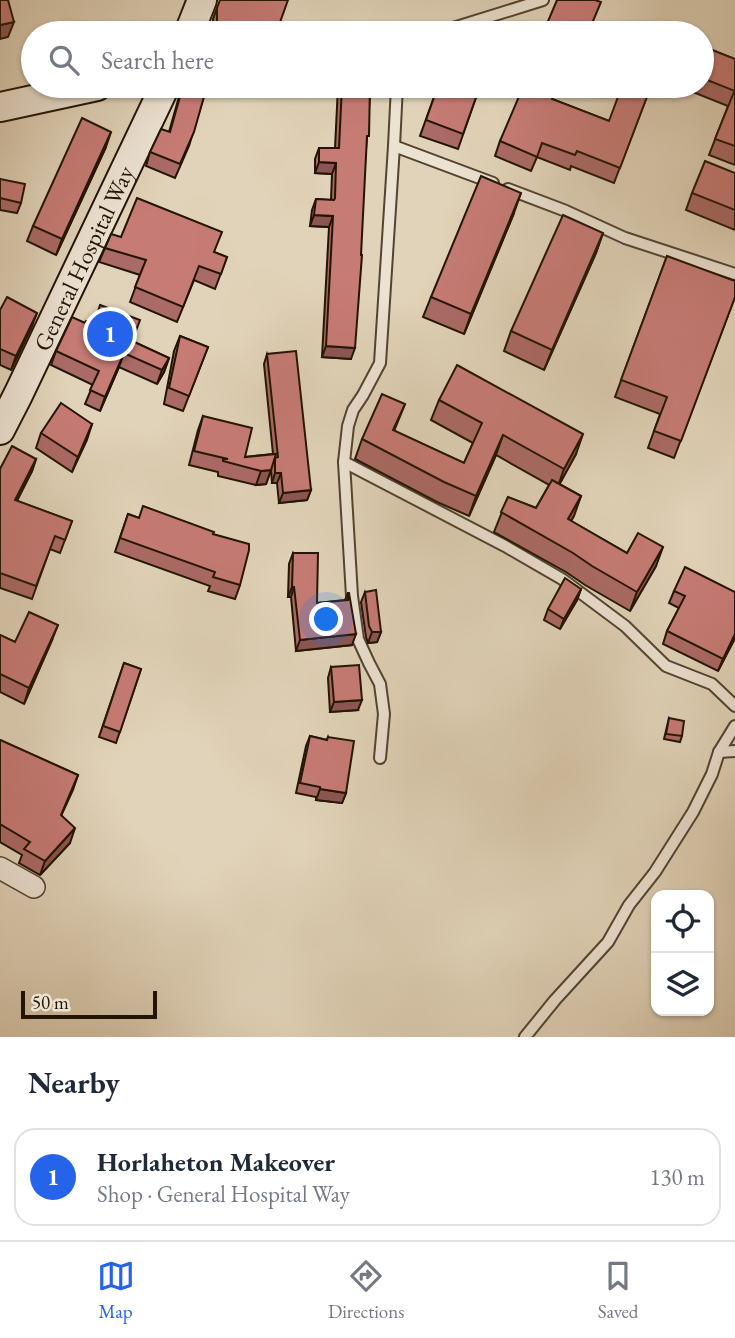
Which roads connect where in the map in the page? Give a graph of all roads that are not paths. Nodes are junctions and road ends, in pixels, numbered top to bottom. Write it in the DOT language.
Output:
graph roads {
  1 [pos="202,0"];
  2 [pos="543,0"];
  3 [pos="194,21"];
  4 [pos="476,21"];
  5 [pos="42,98"];
  6 [pos="159,98"];
  7 [pos="396,98"];
  8 [pos="0,107"];
  9 [pos="394,146"];
  10 [pos="735,274"];
  11 [pos="0,430"];
  12 [pos="344,462"];
  13 [pos="735,706"];
  14 [pos="735,726"];
  15 [pos="735,751"];
  16 [pos="719,752"];
  17 [pos="380,758"];
  18 [pos="0,868"];
  19 [pos="34,887"];
  20 [pos="525,1037"];
  1 -- 3 [label="main road"];
  2 -- 4 [label="lane"];
  5 -- 8 [label="main road"];
  6 -- 11 [label="main road, General Hospital Way"];
  7 -- 9 [label="lane"];
  9 -- 10 [label="lane"];
  9 -- 12 [label="lane"];
  12 -- 13 [label="lane"];
  12 -- 17 [label="lane"];
  14 -- 16 [label="lane"];
  15 -- 16 [label="lane"];
  16 -- 20 [label="lane"];
  18 -- 19 [label="street"];
}
